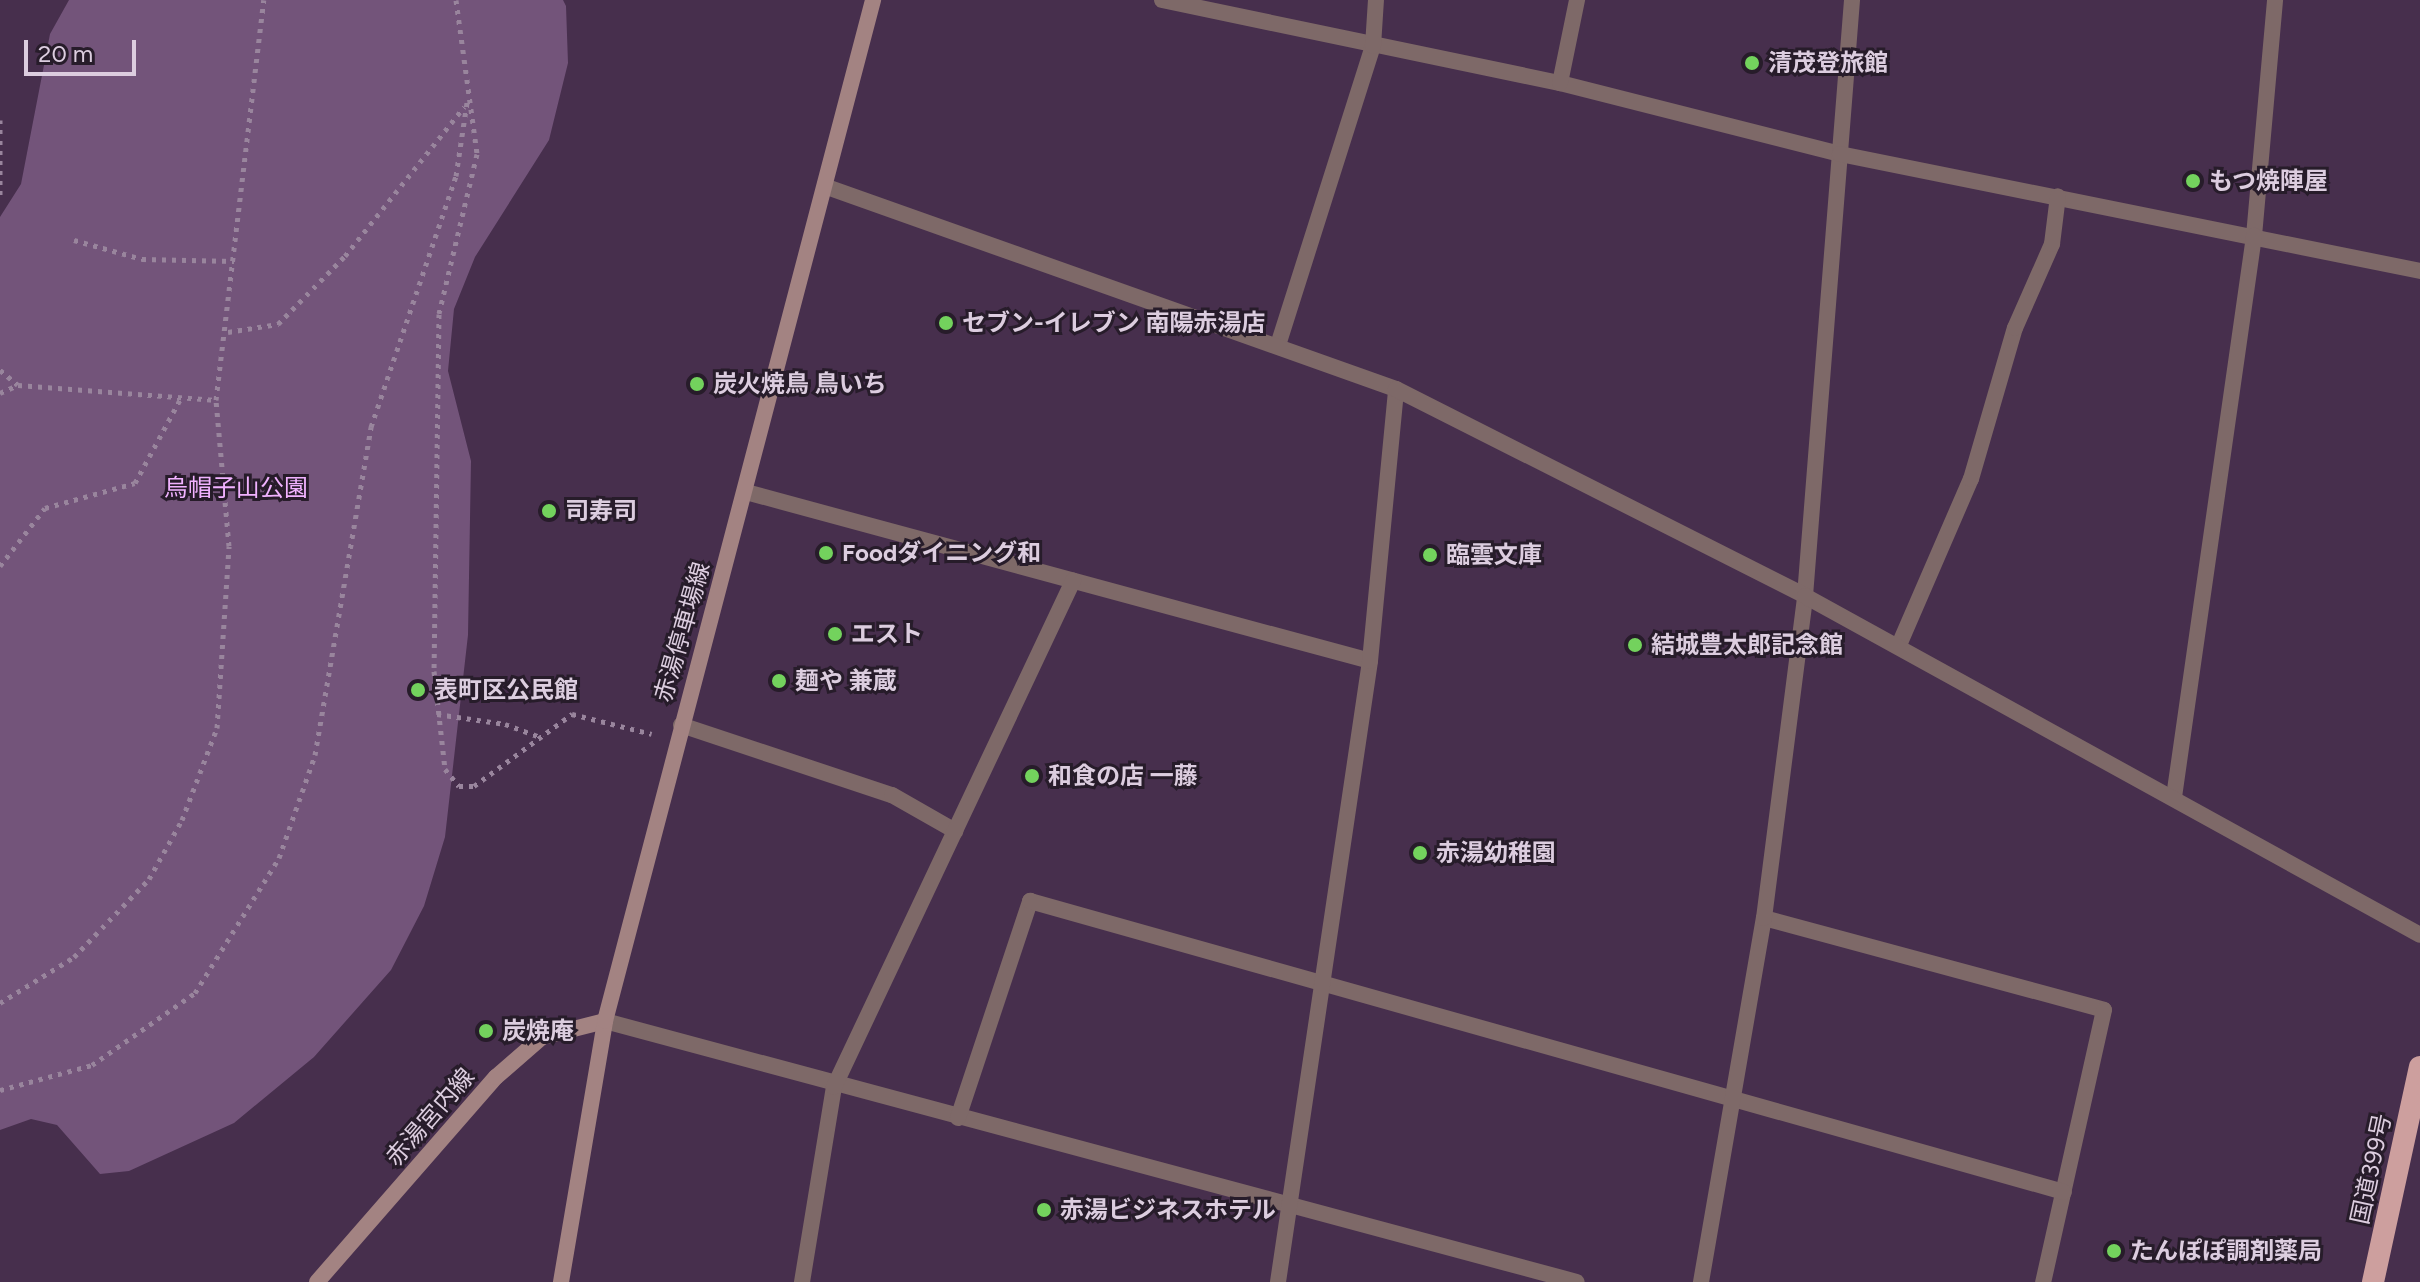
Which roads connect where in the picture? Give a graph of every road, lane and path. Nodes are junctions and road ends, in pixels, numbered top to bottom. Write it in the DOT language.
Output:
graph roads {
  1 [pos="264,0"];
  2 [pos="456,0"];
  3 [pos="873,0"];
  4 [pos="1162,0"];
  5 [pos="1376,0"];
  6 [pos="1577,0"];
  7 [pos="1852,0"];
  8 [pos="2275,0"];
  9 [pos="1373,46"];
  10 [pos="1560,83"];
  11 [pos="467,102"];
  12 [pos="0,120"];
  13 [pos="1840,154"];
  14 [pos="827,187"];
  15 [pos="2058,196"];
  16 [pos="0,198"];
  17 [pos="2254,236"];
  18 [pos="74,240"];
  19 [pos="234,261"];
  20 [pos="2420,271"];
  21 [pos="228,332"];
  22 [pos="1279,342"];
  23 [pos="0,370"];
  24 [pos="18,385"];
  25 [pos="1396,389"];
  26 [pos="0,393"];
  27 [pos="182,396"];
  28 [pos="216,400"];
  29 [pos="746,492"];
  30 [pos="0,566"];
  31 [pos="1073,581"];
  32 [pos="1805,596"];
  33 [pos="1899,645"];
  34 [pos="1370,661"];
  35 [pos="437,714"];
  36 [pos="679,732"];
  37 [pos="544,739"];
  38 [pos="2174,797"];
  39 [pos="955,831"];
  40 [pos="1764,918"];
  41 [pos="2420,935"];
  42 [pos="1326,984"];
  43 [pos="0,1003"];
  44 [pos="605,1021"];
  45 [pos="2420,1067"];
  46 [pos="834,1087"];
  47 [pos="0,1090"];
  48 [pos="1733,1098"];
  49 [pos="958,1118"];
  50 [pos="2064,1192"];
  51 [pos="1288,1206"];
  52 [pos="317,1282"];
  53 [pos="561,1282"];
  54 [pos="802,1282"];
  55 [pos="1278,1282"];
  56 [pos="1577,1282"];
  57 [pos="1701,1282"];
  58 [pos="2043,1282"];
  59 [pos="2373,1282"];
  1 -- 19 [label="path"];
  2 -- 11 [label="path"];
  3 -- 14 [label="main road, 赤湯停車場線"];
  4 -- 9 [label="street"];
  5 -- 9 [label="street"];
  6 -- 10 [label="street"];
  7 -- 13 [label="street"];
  8 -- 17 [label="street"];
  9 -- 10 [label="street"];
  9 -- 22 [label="street"];
  10 -- 13 [label="street"];
  11 -- 21 [label="path"];
  11 -- 35 [label="path"];
  11 -- 47 [label="path"];
  12 -- 16 [label="path"];
  13 -- 15 [label="street"];
  13 -- 32 [label="street"];
  14 -- 22 [label="street"];
  14 -- 29 [label="main road, 赤湯停車場線"];
  15 -- 17 [label="street"];
  15 -- 33 [label="street"];
  17 -- 20 [label="street"];
  17 -- 38 [label="street"];
  18 -- 19 [label="path"];
  19 -- 21 [label="path"];
  21 -- 28 [label="path"];
  22 -- 25 [label="street"];
  23 -- 24 [label="path"];
  24 -- 26 [label="path"];
  24 -- 27 [label="path"];
  25 -- 32 [label="street"];
  25 -- 34 [label="street"];
  27 -- 28 [label="path"];
  27 -- 30 [label="path"];
  28 -- 43 [label="path"];
  29 -- 31 [label="street"];
  29 -- 36 [label="main road, 赤湯停車場線"];
  31 -- 34 [label="street"];
  31 -- 39 [label="street"];
  32 -- 33 [label="street"];
  32 -- 40 [label="street"];
  33 -- 38 [label="street"];
  34 -- 42 [label="street"];
  35 -- 37 [label="path"];
  35 -- 37 [label="path"];
  36 -- 37 [label="path"];
  36 -- 39 [label="street"];
  36 -- 44 [label="main road, 赤湯停車場線"];
  38 -- 41 [label="street"];
  39 -- 46 [label="street"];
  40 -- 48 [label="street"];
  40 -- 50 [label="street"];
  42 -- 48 [label="street"];
  42 -- 49 [label="street"];
  42 -- 51 [label="street"];
  44 -- 46 [label="street"];
  44 -- 52 [label="main road, 赤湯宮内線"];
  44 -- 53 [label="main road, 赤湯停車場線"];
  45 -- 59 [label="highway, 国道399号"];
  46 -- 49 [label="street"];
  46 -- 54 [label="street"];
  48 -- 50 [label="street"];
  48 -- 57 [label="street"];
  49 -- 51 [label="street"];
  50 -- 58 [label="street"];
  51 -- 55 [label="street"];
  51 -- 56 [label="street"];
}
